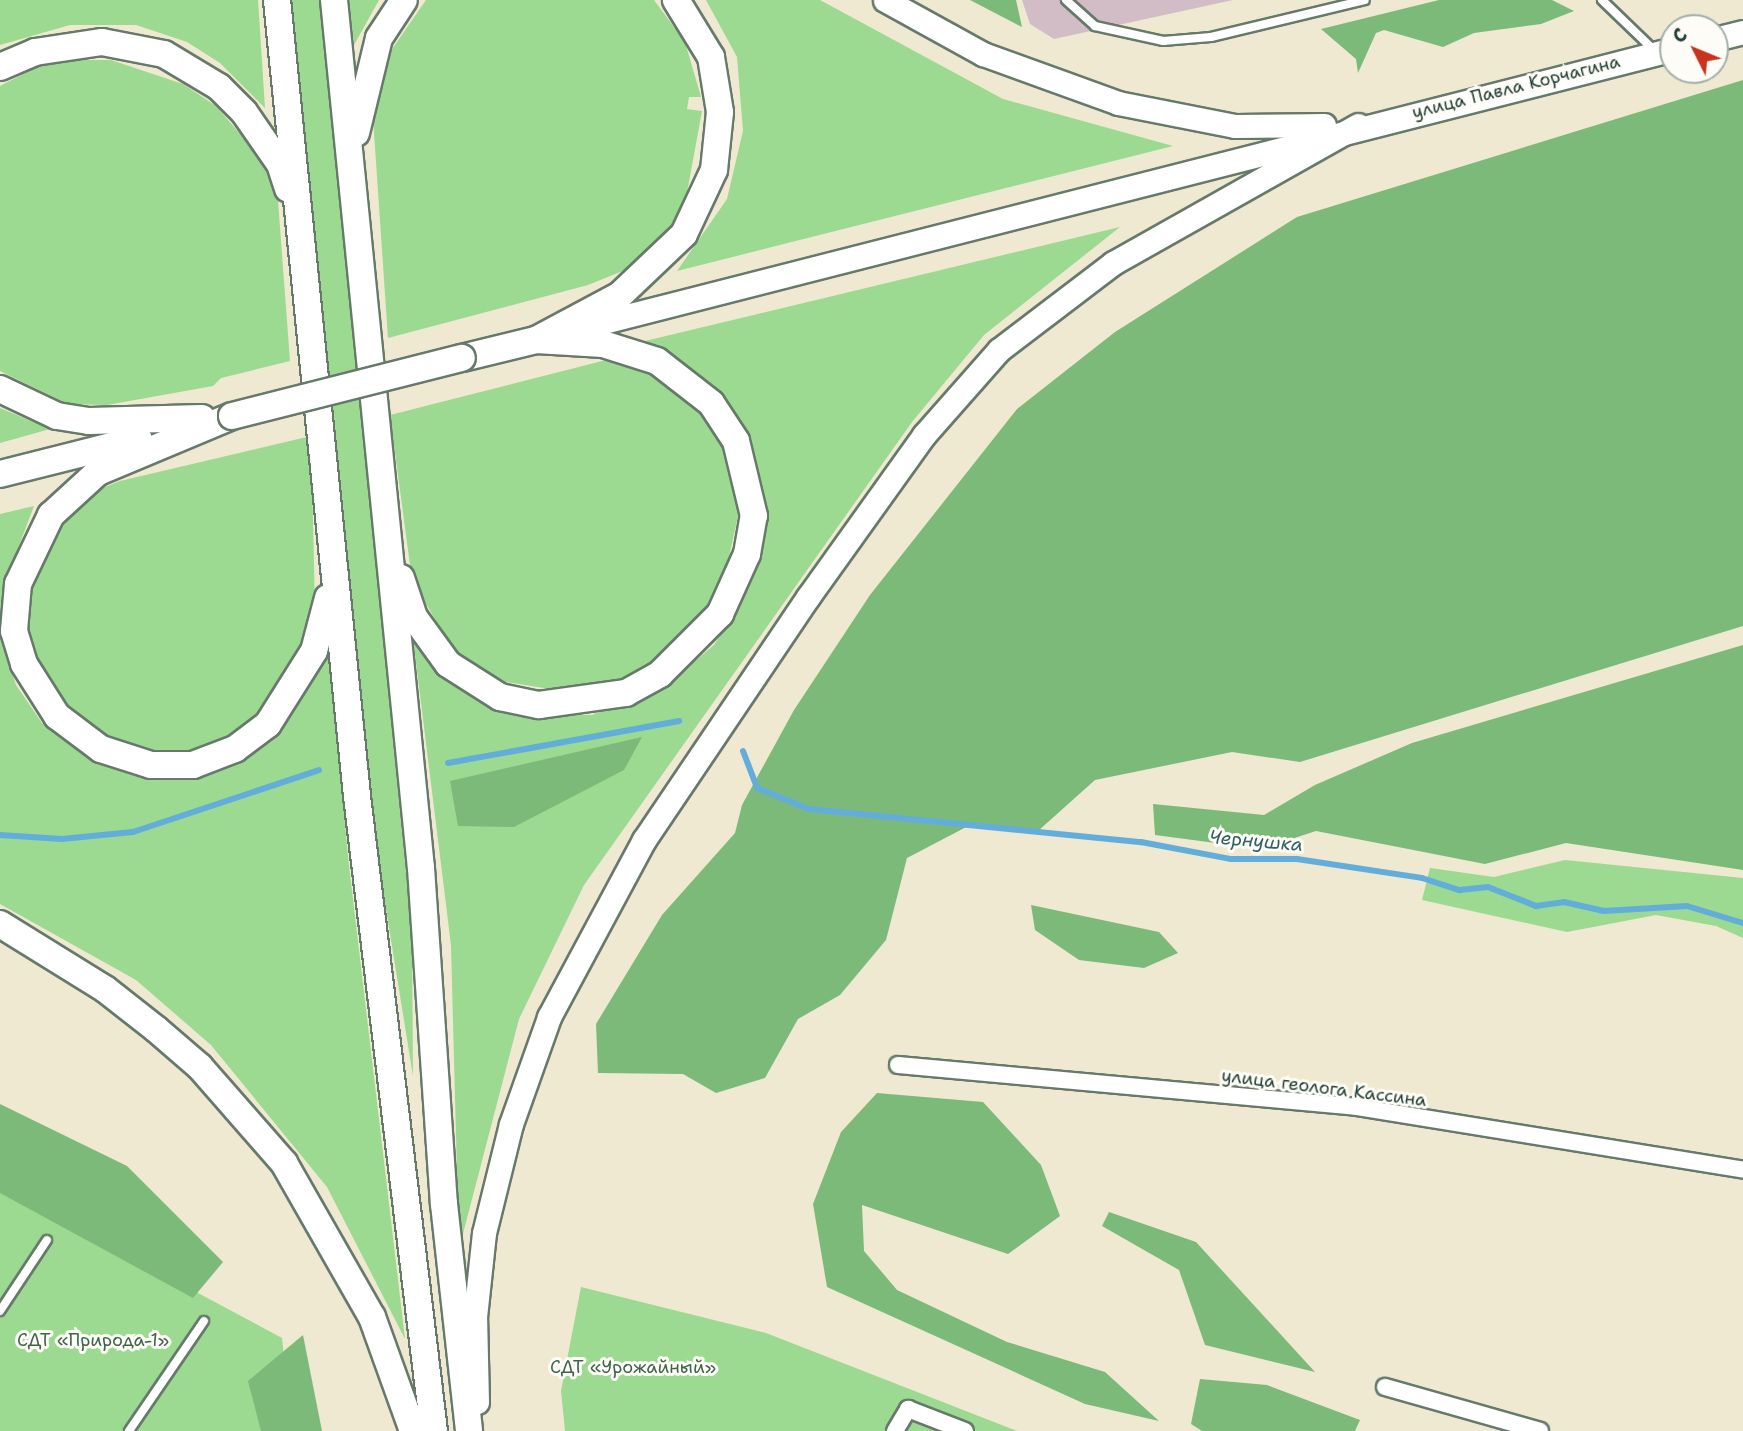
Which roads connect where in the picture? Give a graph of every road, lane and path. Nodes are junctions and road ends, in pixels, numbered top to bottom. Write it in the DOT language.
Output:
graph roads {
  1 [pos="277,0"];
  2 [pos="334,0"];
  3 [pos="404,0"];
  4 [pos="676,0"];
  5 [pos="885,0"];
  6 [pos="1066,0"];
  7 [pos="1365,0"];
  8 [pos="1602,0"];
  9 [pos="1659,46"];
  10 [pos="1659,52"];
  11 [pos="0,67"];
  12 [pos="1358,125"];
  13 [pos="353,209"];
  14 [pos="302,230"];
  15 [pos="536,340"];
  16 [pos="0,389"];
  17 [pos="232,416"];
  18 [pos="0,474"];
  19 [pos="385,527"];
  20 [pos="332,551"];
  21 [pos="0,924"];
  22 [pos="898,1065"];
  23 [pos="1743,1170"];
  24 [pos="47,1240"];
  25 [pos="0,1311"];
  26 [pos="204,1321"];
  27 [pos="1385,1387"];
  28 [pos="129,1431"];
  29 [pos="413,1431"];
  30 [pos="434,1431"];
  31 [pos="469,1431"];
  32 [pos="478,1431"];
  33 [pos="895,1431"];
  34 [pos="965,1431"];
  35 [pos="1540,1431"];
  1 -- 14 [label="highway"];
  2 -- 13 [label="highway"];
  3 -- 13 [label="highway"];
  4 -- 15 [label="highway"];
  5 -- 12 [label="main road"];
  6 -- 7 [label="lane"];
  8 -- 9 [label="lane"];
  10 -- 12 [label="main road, улица Павла Корчагина"];
  11 -- 14 [label="highway"];
  12 -- 15 [label="main road"];
  12 -- 32 [label="main road"];
  13 -- 19 [label="highway"];
  14 -- 20 [label="highway"];
  15 -- 17 [label="highway, bridge"];
  15 -- 19 [label="highway"];
  16 -- 17 [label="highway"];
  17 -- 18 [label="highway"];
  17 -- 20 [label="highway"];
  19 -- 31 [label="highway"];
  20 -- 30 [label="highway"];
  21 -- 29 [label="highway"];
  22 -- 23 [label="street, улица геолога Кассина"];
  24 -- 25 [label="lane"];
  26 -- 28 [label="lane"];
  27 -- 35 [label="street"];
  33 -- 34 [label="street"];
}
